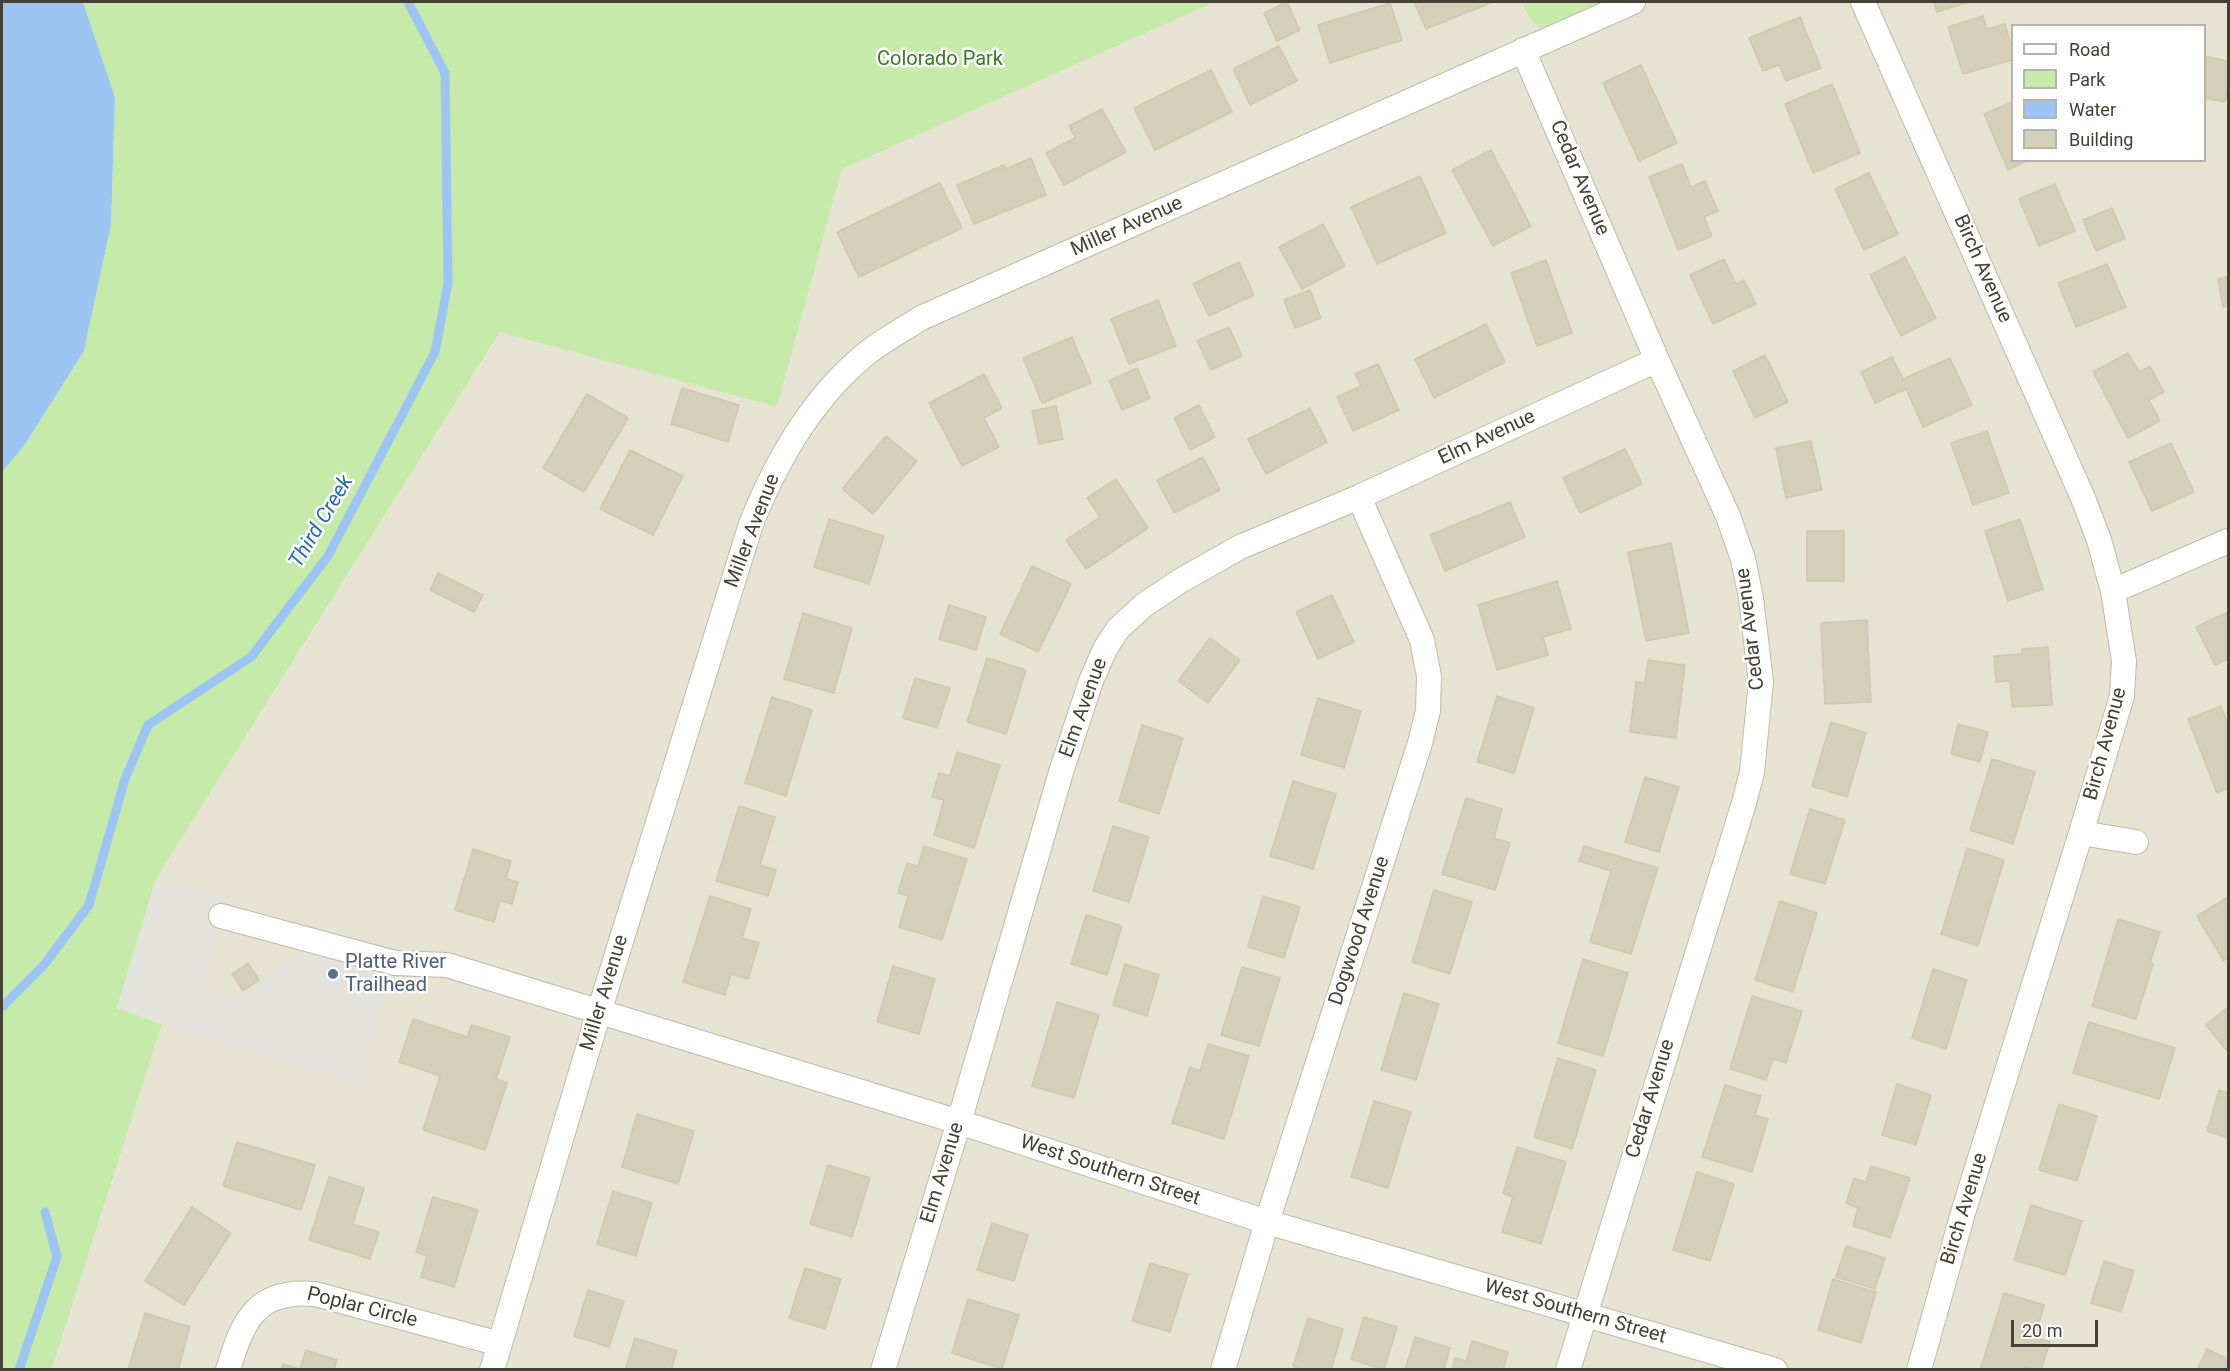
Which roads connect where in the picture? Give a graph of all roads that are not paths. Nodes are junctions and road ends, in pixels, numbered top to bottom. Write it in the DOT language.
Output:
graph roads {
  1 [pos="1634,2"];
  2 [pos="1863,2"];
  3 [pos="1523,50"];
  4 [pos="1658,360"];
  5 [pos="1359,497"];
  6 [pos="2229,541"];
  7 [pos="2112,591"];
  8 [pos="2081,833"];
  9 [pos="2136,842"];
  10 [pos="221,916"];
  11 [pos="599,1012"];
  12 [pos="959,1122"];
  13 [pos="1267,1222"];
  14 [pos="1584,1314"];
  15 [pos="500,1344"];
  16 [pos="228,1370"];
  17 [pos="492,1370"];
  18 [pos="883,1370"];
  19 [pos="1222,1370"];
  20 [pos="1568,1370"];
  21 [pos="1775,1370"];
  22 [pos="1919,1370"];
  1 -- 3 [label="street, Miller Avenue"];
  2 -- 7 [label="street, Birch Avenue"];
  3 -- 4 [label="street, Cedar Avenue"];
  3 -- 11 [label="street, Miller Avenue"];
  4 -- 5 [label="street, Elm Avenue"];
  4 -- 14 [label="street, Cedar Avenue"];
  5 -- 12 [label="street, Elm Avenue"];
  5 -- 13 [label="street, Dogwood Avenue"];
  6 -- 7 [label="street"];
  7 -- 8 [label="street, Birch Avenue"];
  8 -- 9 [label="street"];
  8 -- 22 [label="street, Birch Avenue"];
  10 -- 11 [label="street, West Southern Street"];
  11 -- 12 [label="street, West Southern Street"];
  11 -- 15 [label="street, Miller Avenue"];
  12 -- 13 [label="street, West Southern Street"];
  12 -- 18 [label="street, Elm Avenue"];
  13 -- 14 [label="street, West Southern Street"];
  13 -- 19 [label="street, Dogwood Avenue"];
  14 -- 20 [label="street, Cedar Avenue"];
  14 -- 21 [label="street, West Southern Street"];
  15 -- 16 [label="street, Poplar Circle"];
  15 -- 17 [label="street, Miller Avenue"];
}
